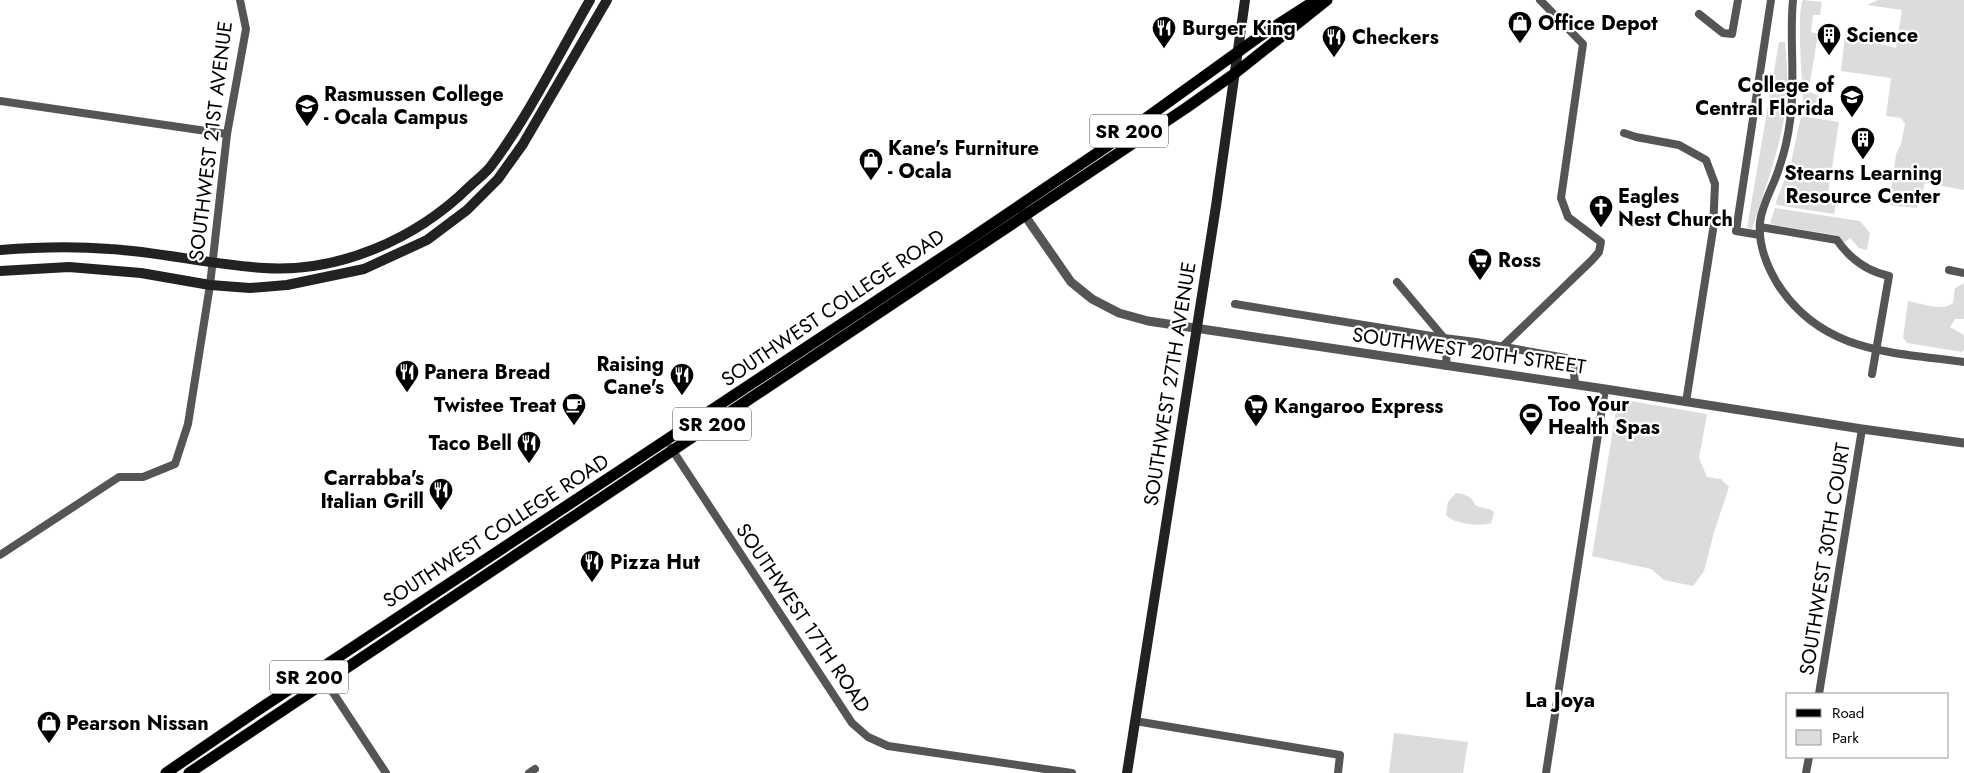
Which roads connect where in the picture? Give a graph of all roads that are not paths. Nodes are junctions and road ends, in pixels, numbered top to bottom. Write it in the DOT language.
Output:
graph roads {
  1 [pos="240,0"];
  2 [pos="590,0"];
  3 [pos="607,0"];
  4 [pos="1245,0"];
  5 [pos="1316,0"];
  6 [pos="1327,0"];
  7 [pos="1540,0"];
  8 [pos="1738,0"];
  9 [pos="1771,0"];
  10 [pos="1793,0"];
  11 [pos="1699,14"];
  12 [pos="1237,53"];
  13 [pos="1234,74"];
  14 [pos="0,101"];
  15 [pos="1624,133"];
  16 [pos="228,134"];
  17 [pos="1022,210"];
  18 [pos="1760,231"];
  19 [pos="0,250"];
  20 [pos="212,262"];
  21 [pos="0,270"];
  22 [pos="1949,270"];
  23 [pos="1964,273"];
  24 [pos="1397,282"];
  25 [pos="210,285"];
  26 [pos="1235,304"];
  27 [pos="1196,329"];
  28 [pos="1444,338"];
  29 [pos="1503,346"];
  30 [pos="1876,349"];
  31 [pos="1964,361"];
  32 [pos="1446,366"];
  33 [pos="1872,374"];
  34 [pos="1575,384"];
  35 [pos="1605,389"];
  36 [pos="1686,402"];
  37 [pos="1862,429"];
  38 [pos="1964,443"];
  39 [pos="669,446"];
  40 [pos="0,555"];
  41 [pos="326,682"];
  42 [pos="1819,693"];
  43 [pos="1135,721"];
  44 [pos="1809,758"];
  45 [pos="166,773"];
  46 [pos="189,773"];
  47 [pos="386,773"];
  48 [pos="1072,773"];
  49 [pos="1127,773"];
  50 [pos="1338,773"];
  51 [pos="1546,773"];
  52 [pos="1806,773"];
  1 -- 16 [label="street, SOUTHWEST 21ST AVENUE"];
  2 -- 20 [label="main road"];
  3 -- 25 [label="main road"];
  4 -- 12 [label="main road, SOUTHWEST 27TH AVENUE"];
  5 -- 12 [label="main road, SOUTHWEST COLLEGE ROAD / SR 200"];
  6 -- 13 [label="main road, SOUTHWEST COLLEGE ROAD / SR 200"];
  7 -- 29 [label="street"];
  8 -- 11 [label="street"];
  9 -- 18 [label="street"];
  10 -- 18 [label="street"];
  12 -- 13 [label="main road, SOUTHWEST 27TH AVENUE"];
  12 -- 17 [label="main road, SOUTHWEST COLLEGE ROAD / SR 200"];
  13 -- 17 [label="main road, SOUTHWEST COLLEGE ROAD / SR 200"];
  13 -- 27 [label="main road, SOUTHWEST 27TH AVENUE"];
  14 -- 16 [label="street"];
  15 -- 36 [label="street"];
  16 -- 20 [label="street, SOUTHWEST 21ST AVENUE"];
  17 -- 27 [label="street, SOUTHWEST 20TH STREET"];
  17 -- 39 [label="main road, SOUTHWEST COLLEGE ROAD / SR 200"];
  18 -- 30 [label="street"];
  18 -- 30 [label="street"];
  19 -- 20 [label="main road"];
  20 -- 25 [label="street, SOUTHWEST 21ST AVENUE"];
  21 -- 25 [label="main road"];
  22 -- 23 [label="street"];
  24 -- 28 [label="street"];
  25 -- 40 [label="street, SOUTHWEST 21ST AVENUE"];
  26 -- 28 [label="street"];
  27 -- 32 [label="street, SOUTHWEST 20TH STREET"];
  27 -- 43 [label="main road, SOUTHWEST 27TH AVENUE"];
  28 -- 29 [label="street"];
  28 -- 32 [label="street"];
  29 -- 34 [label="street"];
  30 -- 31 [label="street"];
  30 -- 33 [label="street"];
  32 -- 34 [label="street, SOUTHWEST 20TH STREET"];
  34 -- 35 [label="street, SOUTHWEST 20TH STREET"];
  35 -- 36 [label="street, SOUTHWEST 20TH STREET"];
  35 -- 51 [label="street"];
  36 -- 37 [label="street, SOUTHWEST 20TH STREET"];
  37 -- 38 [label="street, SOUTHWEST 20TH STREET"];
  37 -- 42 [label="street, SOUTHWEST 30TH COURT"];
  39 -- 41 [label="main road, SOUTHWEST COLLEGE ROAD / SR 200"];
  39 -- 45 [label="main road, SOUTHWEST COLLEGE ROAD / SR 200"];
  39 -- 48 [label="street, SOUTHWEST 17TH ROAD"];
  41 -- 46 [label="main road, SOUTHWEST COLLEGE ROAD / SR 200"];
  41 -- 47 [label="street"];
  43 -- 49 [label="main road, SOUTHWEST 27TH AVENUE"];
  43 -- 50 [label="street"];
  44 -- 52 [label="street"];
}
